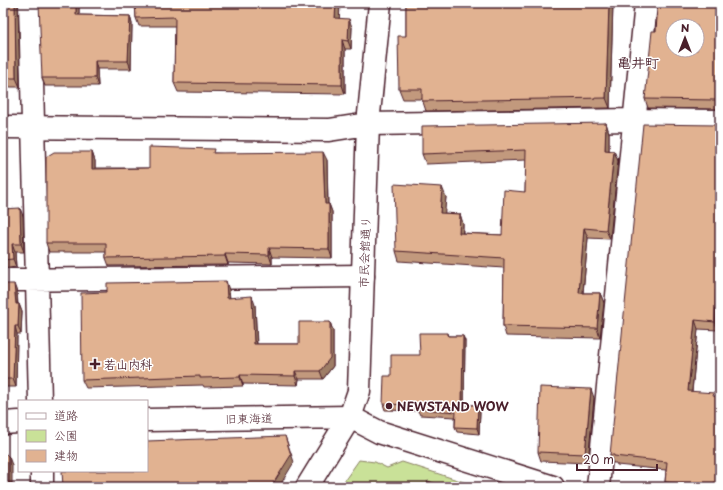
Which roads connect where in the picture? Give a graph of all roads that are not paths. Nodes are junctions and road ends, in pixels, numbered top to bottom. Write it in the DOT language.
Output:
graph roads {
  1 [pos="30,3"];
  2 [pos="380,3"];
  3 [pos="646,3"];
  4 [pos="633,120"];
  5 [pos="720,121"];
  6 [pos="368,124"];
  7 [pos="3,127"];
  8 [pos="34,127"];
  9 [pos="363,276"];
  10 [pos="37,279"];
  11 [pos="3,280"];
  12 [pos="40,400"];
  13 [pos="350,417"];
  14 [pos="148,420"];
  15 [pos="18,422"];
  16 [pos="3,423"];
  17 [pos="42,472"];
  18 [pos="42,487"];
  19 [pos="307,487"];
  20 [pos="553,487"];
  21 [pos="598,487"];
  1 -- 8 [label="street"];
  2 -- 6 [label="street, 市民会館通り"];
  3 -- 4 [label="street"];
  4 -- 5 [label="street"];
  4 -- 6 [label="street"];
  4 -- 21 [label="street"];
  6 -- 8 [label="street"];
  6 -- 9 [label="street, 市民会館通り"];
  7 -- 8 [label="street"];
  8 -- 10 [label="street"];
  9 -- 10 [label="street"];
  9 -- 13 [label="street, 市民会館通り"];
  10 -- 11 [label="street"];
  10 -- 12 [label="street"];
  13 -- 14 [label="street, 旧東海道"];
  13 -- 19 [label="street, 市民会館通り"];
  13 -- 20 [label="street"];
  15 -- 16 [label="street"];
  17 -- 18 [label="street"];
}
